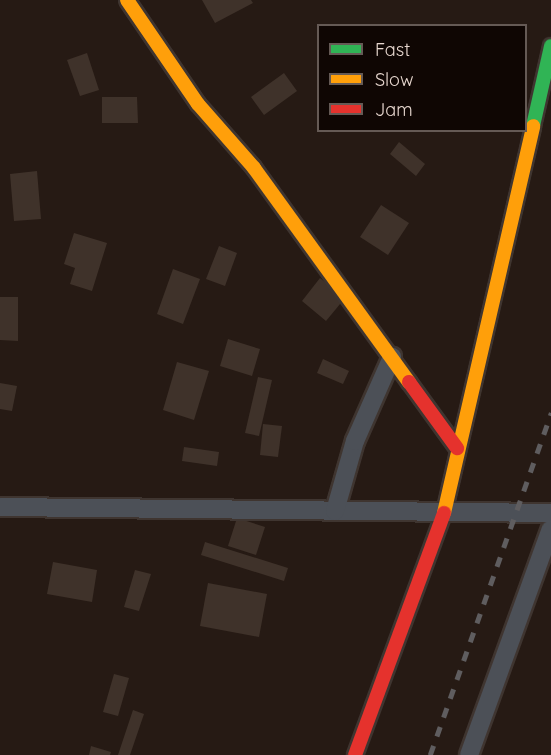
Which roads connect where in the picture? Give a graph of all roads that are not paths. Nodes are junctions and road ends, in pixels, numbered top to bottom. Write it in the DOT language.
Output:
graph roads {
  1 [pos="127,0"];
  2 [pos="551,46"];
  3 [pos="392,357"];
  4 [pos="457,448"];
  5 [pos="0,507"];
  6 [pos="335,511"];
  7 [pos="444,513"];
  8 [pos="551,513"];
  9 [pos="551,529"];
  10 [pos="355,755"];
  11 [pos="469,755"];
  1 -- 3 [label="street"];
  2 -- 4 [label="street"];
  3 -- 4 [label="street"];
  3 -- 6 [label="street"];
  4 -- 7 [label="street"];
  5 -- 6 [label="street"];
  6 -- 7 [label="street"];
  7 -- 8 [label="street"];
  7 -- 10 [label="street"];
  9 -- 11 [label="street"];
}
